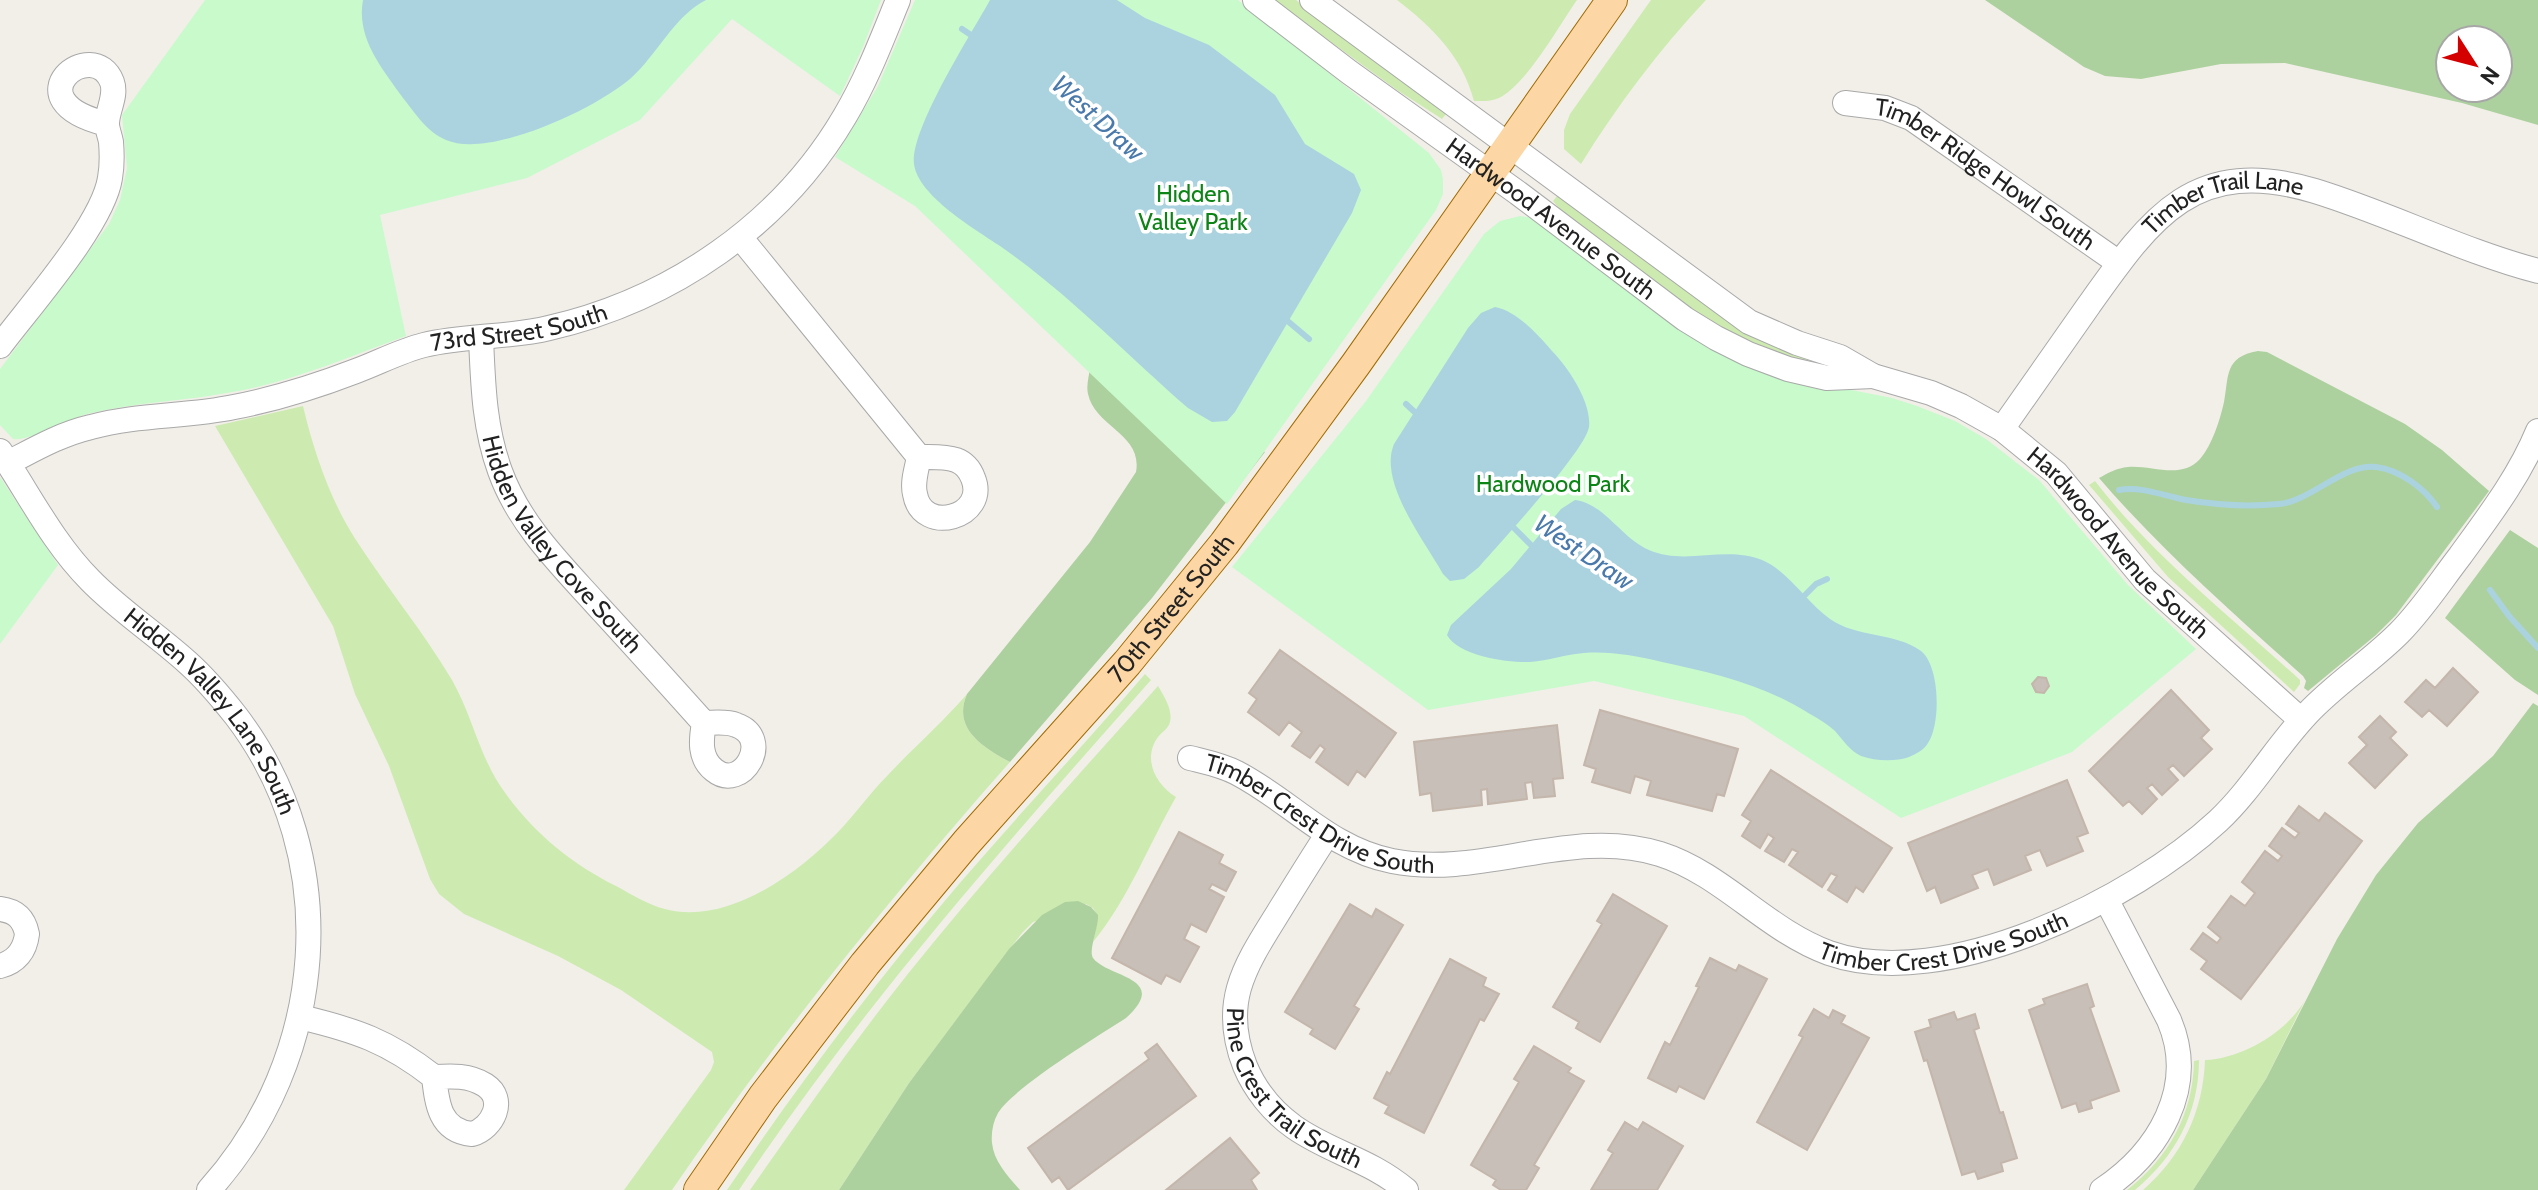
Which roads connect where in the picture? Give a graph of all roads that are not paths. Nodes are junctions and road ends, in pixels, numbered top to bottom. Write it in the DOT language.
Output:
graph roads {
  1 [pos="898,0"];
  2 [pos="1255,0"];
  3 [pos="1312,0"];
  4 [pos="1612,0"];
  5 [pos="1845,103"];
  6 [pos="107,124"];
  7 [pos="1510,145"];
  8 [pos="1490,173"];
  9 [pos="740,237"];
  10 [pos="2119,263"];
  11 [pos="2538,271"];
  12 [pos="481,338"];
  13 [pos="0,346"];
  14 [pos="1873,376"];
  15 [pos="2002,429"];
  16 [pos="2538,431"];
  17 [pos="4,457"];
  18 [pos="919,457"];
  19 [pos="2301,720"];
  20 [pos="704,723"];
  21 [pos="1190,758"];
  22 [pos="1327,835"];
  23 [pos="2106,899"];
  24 [pos="0,909"];
  25 [pos="0,966"];
  26 [pos="300,1017"];
  27 [pos="434,1077"];
  28 [pos="209,1190"];
  29 [pos="699,1190"];
  30 [pos="1406,1190"];
  31 [pos="2102,1190"];
  1 -- 9 [label="street, 73rd Street South"];
  2 -- 8 [label="street, Hardwood Avenue South"];
  3 -- 7 [label="street, Hardwood Avenue South"];
  4 -- 7 [label="main road, 70th Street South"];
  5 -- 10 [label="street, Timber Ridge Howl South"];
  6 -- 13 [label="street"];
  7 -- 8 [label="main road, 70th Street South"];
  7 -- 14 [label="street, Hardwood Avenue South"];
  8 -- 14 [label="street, Hardwood Avenue South"];
  8 -- 29 [label="main road, 70th Street South"];
  9 -- 12 [label="street, 73rd Street South"];
  9 -- 18 [label="street"];
  10 -- 11 [label="street, Timber Trail Lane"];
  10 -- 15 [label="street, Timber Trail Lane"];
  12 -- 17 [label="street, 73rd Street South"];
  12 -- 20 [label="street, Hidden Valley Cove South"];
  14 -- 15 [label="street, Hardwood Avenue South"];
  15 -- 19 [label="street, Hardwood Avenue South"];
  16 -- 19 [label="street, Timber Crest Drive South"];
  17 -- 26 [label="street, Hidden Valley Lane South"];
  19 -- 23 [label="street, Timber Crest Drive South"];
  21 -- 22 [label="street, Timber Crest Drive South"];
  22 -- 23 [label="street, Timber Crest Drive South"];
  22 -- 30 [label="street, Pine Crest Trail South"];
  23 -- 31 [label="street"];
  24 -- 25 [label="street"];
  26 -- 27 [label="street"];
  26 -- 28 [label="street, Hidden Valley Lane South"];
}
